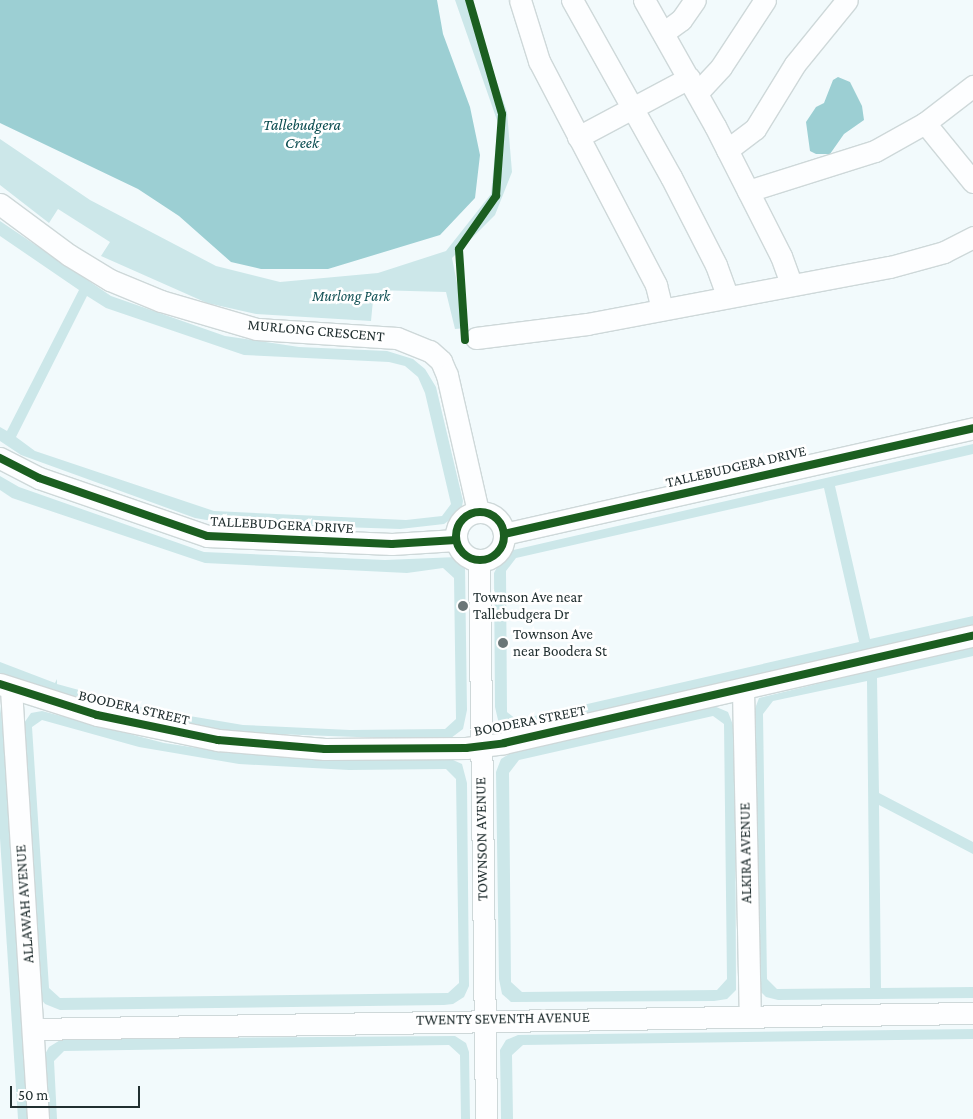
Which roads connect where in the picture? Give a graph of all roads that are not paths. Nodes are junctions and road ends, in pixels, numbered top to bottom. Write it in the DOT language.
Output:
graph roads {
  1 [pos="520,0"];
  2 [pos="572,0"];
  3 [pos="644,0"];
  4 [pos="695,0"];
  5 [pos="765,0"];
  6 [pos="847,0"];
  7 [pos="663,33"];
  8 [pos="693,86"];
  9 [pos="973,86"];
  10 [pos="634,107"];
  11 [pos="925,123"];
  12 [pos="578,137"];
  13 [pos="727,150"];
  14 [pos="973,182"];
  15 [pos="748,191"];
  16 [pos="0,204"];
  17 [pos="973,237"];
  18 [pos="791,284"];
  19 [pos="727,296"];
  20 [pos="662,309"];
  21 [pos="476,338"];
  22 [pos="973,428"];
  23 [pos="0,458"];
  24 [pos="478,512"];
  25 [pos="504,534"];
  26 [pos="456,540"];
  27 [pos="479,560"];
  28 [pos="973,636"];
  29 [pos="5,686"];
  30 [pos="743,690"];
  31 [pos="480,747"];
  32 [pos="973,1013"];
  33 [pos="750,1016"];
  34 [pos="485,1019"];
  35 [pos="33,1029"];
  36 [pos="38,1119"];
  37 [pos="486,1119"];
  1 -- 12 [label="street"];
  2 -- 10 [label="street"];
  3 -- 7 [label="street"];
  4 -- 7 [label="street"];
  5 -- 8 [label="street"];
  6 -- 13 [label="street"];
  7 -- 8 [label="street"];
  8 -- 10 [label="street"];
  8 -- 13 [label="street"];
  9 -- 11 [label="street"];
  10 -- 12 [label="street"];
  10 -- 19 [label="street"];
  11 -- 14 [label="street"];
  11 -- 15 [label="street"];
  12 -- 20 [label="street"];
  13 -- 15 [label="street"];
  15 -- 18 [label="street"];
  16 -- 24 [label="street, MURLONG CRESCENT"];
  17 -- 18 [label="street"];
  18 -- 19 [label="street"];
  19 -- 20 [label="street"];
  20 -- 21 [label="street"];
  22 -- 25 [label="street, TALLEBUDGERA DRIVE"];
  23 -- 26 [label="street, TALLEBUDGERA DRIVE"];
  24 -- 25 [label="street"];
  24 -- 26 [label="street"];
  25 -- 27 [label="street"];
  26 -- 27 [label="street"];
  27 -- 31 [label="street, TOWNSON AVENUE"];
  28 -- 30 [label="street, BOODERA STREET"];
  29 -- 31 [label="street, BOODERA STREET"];
  29 -- 35 [label="street, ALLAWAH AVENUE"];
  30 -- 31 [label="street, BOODERA STREET"];
  30 -- 33 [label="street, ALKIRA AVENUE"];
  31 -- 34 [label="street, TOWNSON AVENUE"];
  32 -- 33 [label="street, TWENTY SEVENTH AVENUE"];
  33 -- 34 [label="street, TWENTY SEVENTH AVENUE"];
  34 -- 35 [label="street, TWENTY SEVENTH AVENUE"];
  34 -- 37 [label="street, TOWNSON AVENUE"];
  35 -- 36 [label="street, ALLAWAH AVENUE"];
}
